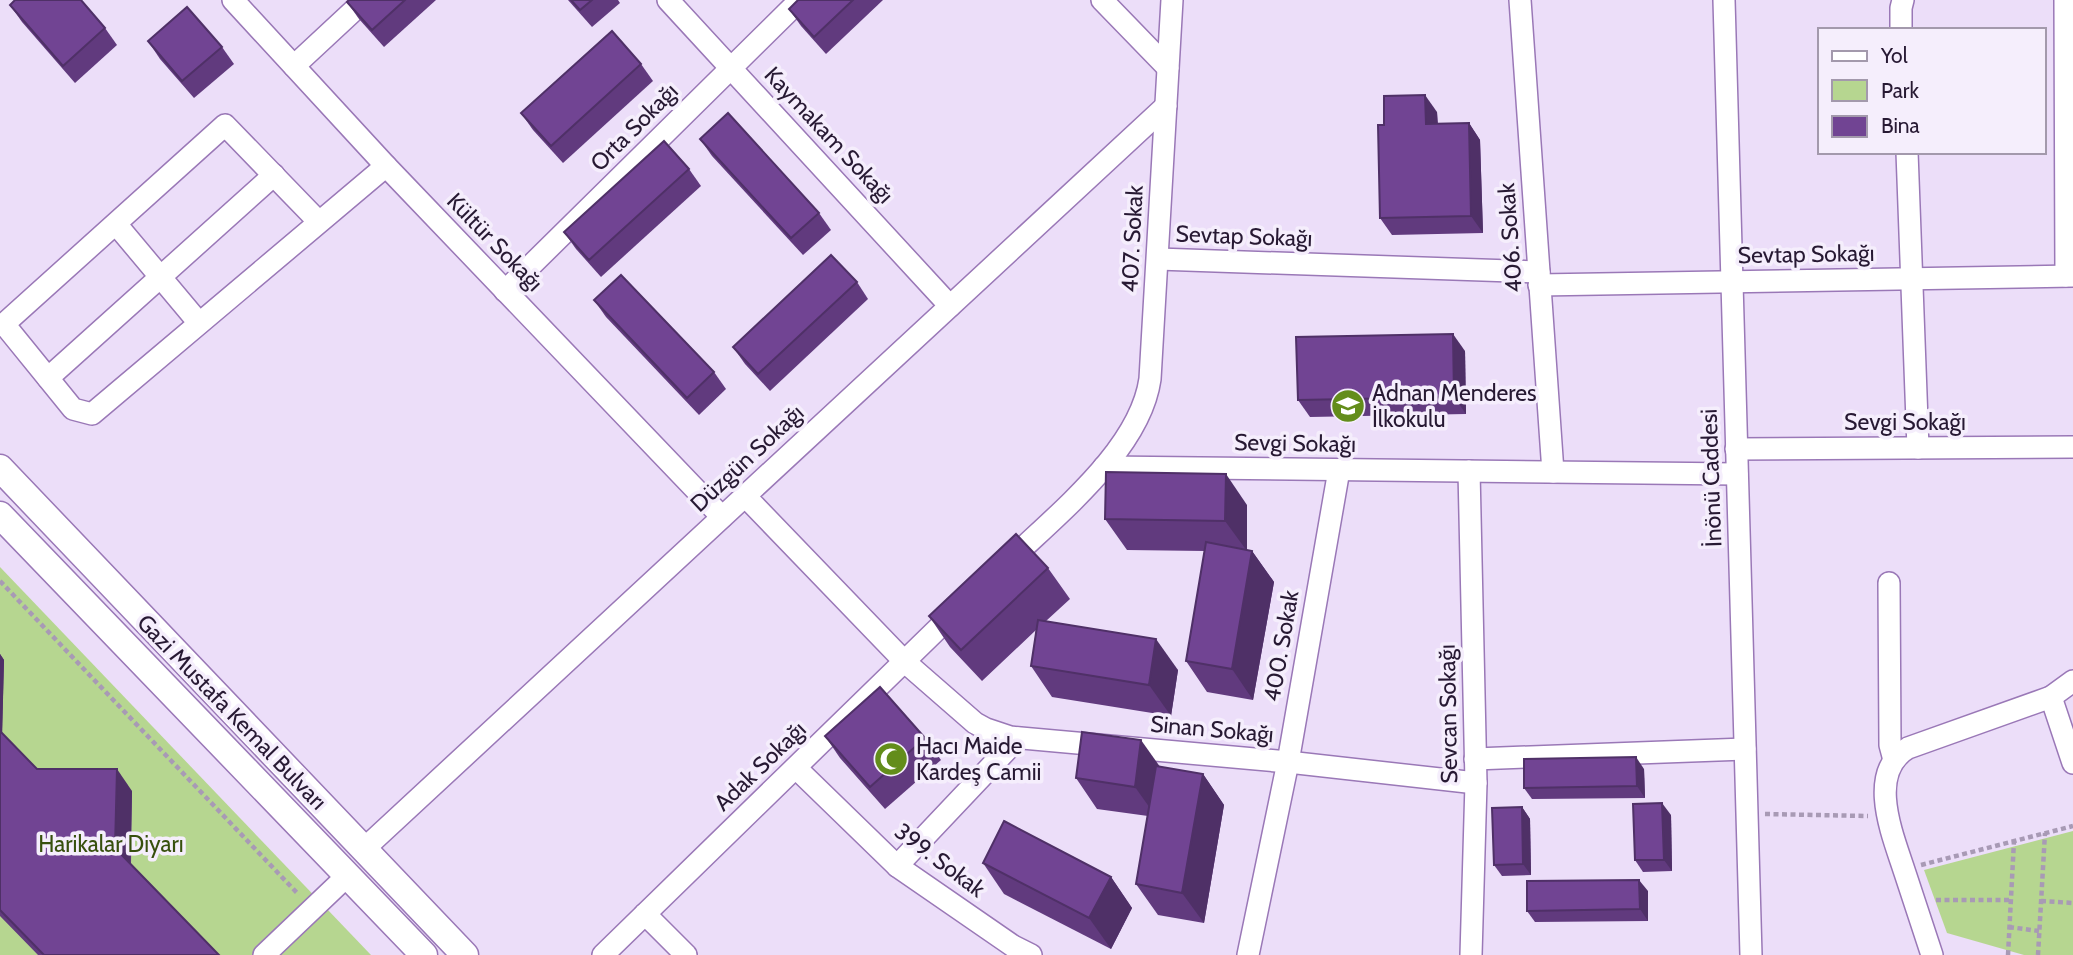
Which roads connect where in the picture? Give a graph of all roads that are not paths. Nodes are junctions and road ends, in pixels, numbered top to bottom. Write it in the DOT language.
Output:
graph roads {
  1 [pos="233,0"];
  2 [pos="365,0"];
  3 [pos="668,0"];
  4 [pos="800,0"];
  5 [pos="1102,0"];
  6 [pos="1172,0"];
  7 [pos="1520,0"];
  8 [pos="1724,0"];
  9 [pos="1903,0"];
  10 [pos="2068,9"];
  11 [pos="1901,28"];
  12 [pos="294,66"];
  13 [pos="731,68"];
  14 [pos="1168,68"];
  15 [pos="1166,106"];
  16 [pos="1907,154"];
  17 [pos="386,166"];
  18 [pos="274,175"];
  19 [pos="319,222"];
  20 [pos="116,224"];
  21 [pos="1158,259"];
  22 [pos="161,276"];
  23 [pos="2070,276"];
  24 [pos="1539,278"];
  25 [pos="1912,278"];
  26 [pos="1732,281"];
  27 [pos="505,291"];
  28 [pos="950,306"];
  29 [pos="199,323"];
  30 [pos="48,378"];
  31 [pos="2073,447"];
  32 [pos="1918,448"];
  33 [pos="1736,449"];
  34 [pos="1104,467"];
  35 [pos="0,468"];
  36 [pos="1339,470"];
  37 [pos="1469,471"];
  38 [pos="1553,472"];
  39 [pos="1737,474"];
  40 [pos="745,496"];
  41 [pos="0,515"];
  42 [pos="722,517"];
  43 [pos="994,575"];
  44 [pos="1889,583"];
  45 [pos="974,594"];
  46 [pos="905,662"];
  47 [pos="2073,681"];
  48 [pos="2051,697"];
  49 [pos="1018,738"];
  50 [pos="1745,749"];
  51 [pos="1475,759"];
  52 [pos="1894,760"];
  53 [pos="1288,762"];
  54 [pos="2073,763"];
  55 [pos="796,768"];
  56 [pos="1476,783"];
  57 [pos="363,849"];
  58 [pos="897,866"];
  59 [pos="347,876"];
  60 [pos="645,914"];
  61 [pos="1017,952"];
  62 [pos="264,955"];
  63 [pos="424,955"];
  64 [pos="465,955"];
  65 [pos="603,955"];
  66 [pos="685,955"];
  67 [pos="1248,955"];
  68 [pos="1471,955"];
  69 [pos="1751,955"];
  70 [pos="1932,955"];
  1 -- 12 [label="street, Kültür Sokağı"];
  2 -- 12 [label="street"];
  3 -- 13 [label="street, Kaymakam Sokağı"];
  4 -- 13 [label="street, Orta Sokağı"];
  5 -- 14 [label="street"];
  6 -- 14 [label="street, 407. Sokak"];
  7 -- 24 [label="street, 406. Sokak"];
  8 -- 26 [label="street, İnönü Caddesi"];
  9 -- 11 [label="street"];
  10 -- 23 [label="street"];
  12 -- 17 [label="street, Kültür Sokağı"];
  13 -- 27 [label="street, Orta Sokağı"];
  13 -- 28 [label="street, Kaymakam Sokağı"];
  14 -- 15 [label="street, 407. Sokak"];
  15 -- 21 [label="street, 407. Sokak"];
  15 -- 28 [label="street, Düzgün Sokağı"];
  16 -- 25 [label="street"];
  17 -- 19 [label="street"];
  17 -- 27 [label="street, Kültür Sokağı"];
  18 -- 19 [label="street"];
  18 -- 20 [label="street"];
  18 -- 22 [label="street"];
  19 -- 29 [label="street"];
  20 -- 22 [label="street"];
  20 -- 30 [label="street"];
  21 -- 24 [label="street, Sevtap Sokağı"];
  21 -- 34 [label="street, 407. Sokak"];
  22 -- 29 [label="street"];
  22 -- 30 [label="street"];
  23 -- 25 [label="street, Sevtap Sokağı"];
  24 -- 26 [label="street, Sevtap Sokağı"];
  24 -- 38 [label="street, 406. Sokak"];
  25 -- 26 [label="street, Sevtap Sokağı"];
  25 -- 32 [label="street"];
  26 -- 33 [label="street, İnönü Caddesi"];
  27 -- 42 [label="street, Kültür Sokağı"];
  28 -- 40 [label="street, Düzgün Sokağı"];
  29 -- 30 [label="street"];
  31 -- 32 [label="street, Sevgi Sokağı"];
  32 -- 33 [label="street, Sevgi Sokağı"];
  33 -- 39 [label="street, İnönü Caddesi"];
  34 -- 36 [label="street, Sevgi Sokağı"];
  34 -- 43 [label="street"];
  35 -- 57 [label="main road, Gazi Mustafa Kemal Bulvarı"];
  36 -- 37 [label="street, Sevgi Sokağı"];
  36 -- 53 [label="street, 400. Sokak"];
  37 -- 38 [label="street, Sevgi Sokağı"];
  37 -- 51 [label="street, Sevcan Sokağı"];
  38 -- 39 [label="street, Sevgi Sokağı"];
  39 -- 50 [label="street, İnönü Caddesi"];
  40 -- 42 [label="street, Düzgün Sokağı"];
  40 -- 46 [label="street, Sinan Sokağı"];
  41 -- 59 [label="main road, Gazi Mustafa Kemal Bulvarı"];
  42 -- 57 [label="street, Düzgün Sokağı"];
  44 -- 52 [label="street"];
  45 -- 46 [label="street, Adak Sokağı"];
  46 -- 49 [label="street, Sinan Sokağı"];
  46 -- 55 [label="street, Adak Sokağı"];
  47 -- 48 [label="street"];
  48 -- 52 [label="street"];
  48 -- 54 [label="street"];
  49 -- 53 [label="street, Sinan Sokağı"];
  49 -- 58 [label="street"];
  50 -- 51 [label="street"];
  50 -- 69 [label="street, İnönü Caddesi"];
  51 -- 56 [label="street, Sevcan Sokağı"];
  52 -- 70 [label="street"];
  53 -- 56 [label="street, Sinan Sokağı"];
  53 -- 67 [label="street, 400. Sokak"];
  55 -- 58 [label="street, 399. Sokak"];
  55 -- 60 [label="street, Adak Sokağı"];
  56 -- 68 [label="street, Sevcan Sokağı"];
  57 -- 64 [label="main road, Gazi Mustafa Kemal Bulvarı"];
  58 -- 61 [label="street, 399. Sokak"];
  59 -- 62 [label="street"];
  59 -- 63 [label="main road, Gazi Mustafa Kemal Bulvarı"];
  60 -- 65 [label="street, Adak Sokağı"];
  60 -- 66 [label="street"];
}
